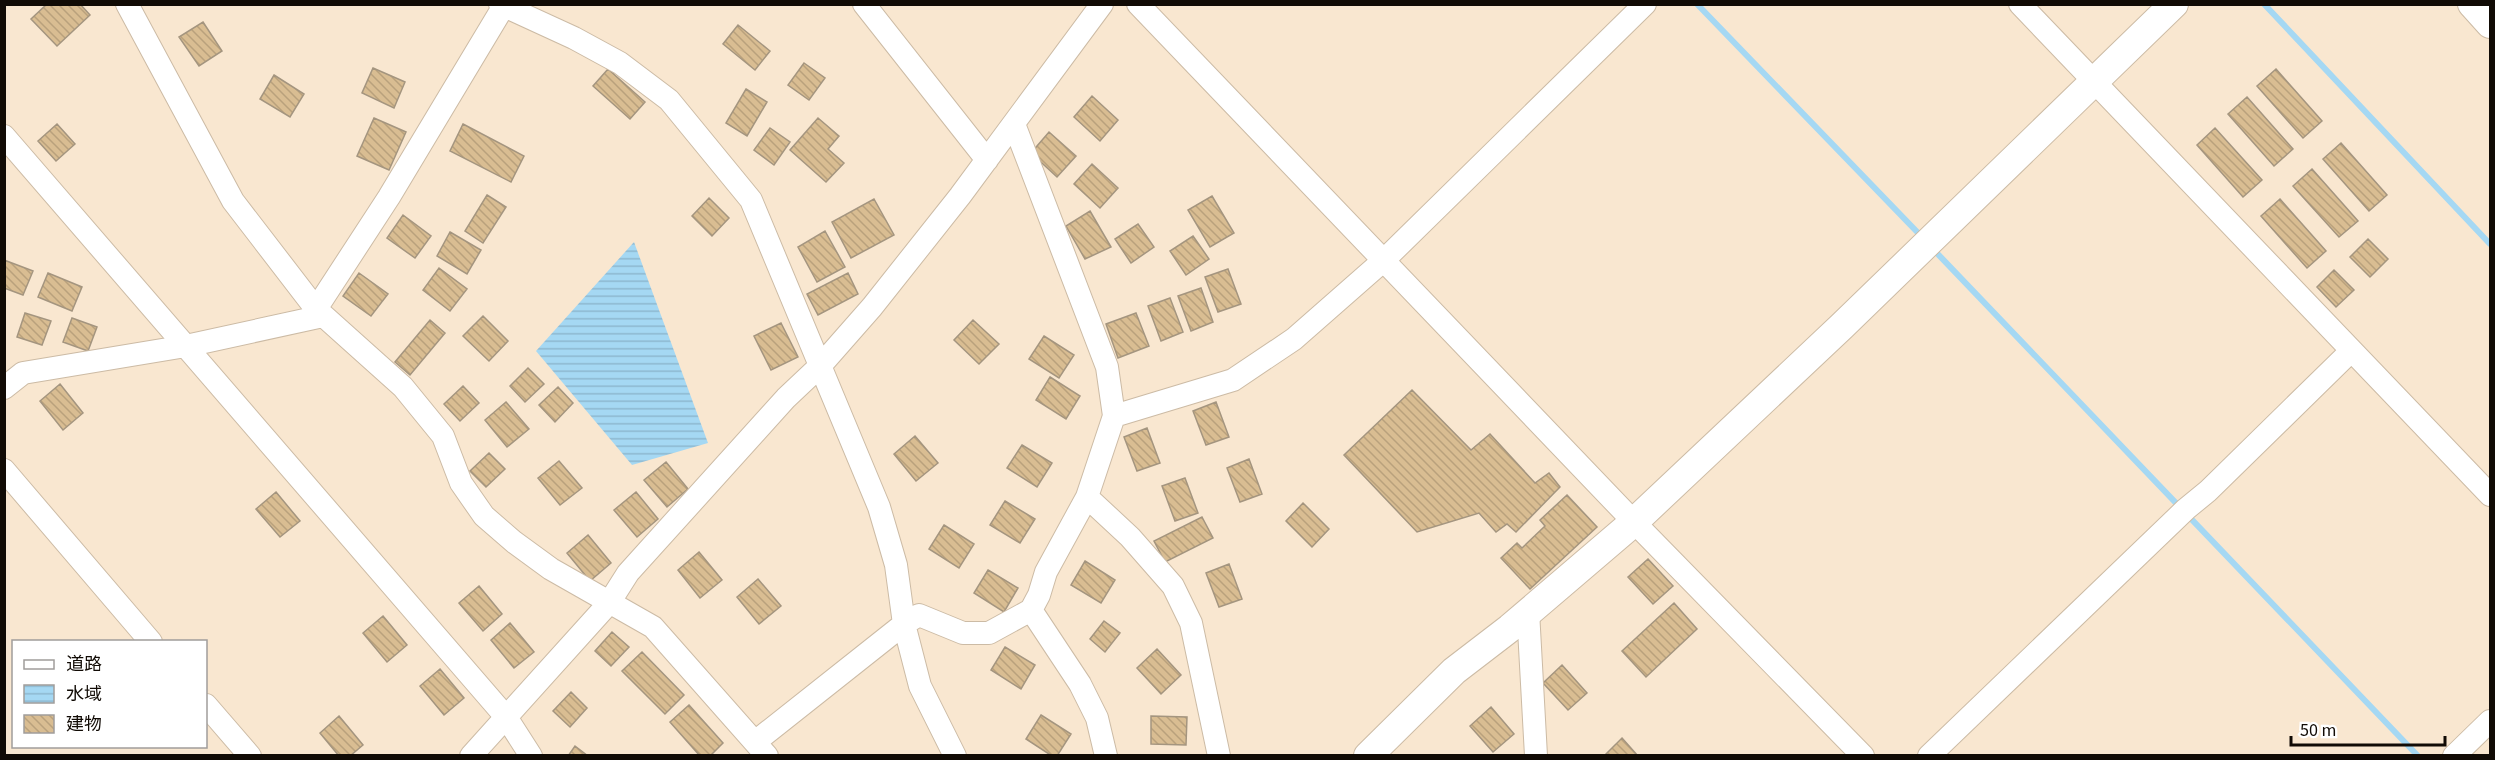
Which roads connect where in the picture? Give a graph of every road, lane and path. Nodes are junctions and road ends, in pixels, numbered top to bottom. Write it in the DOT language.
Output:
graph roads {
  1 [pos="127,4"];
  2 [pos="864,4"];
  3 [pos="1102,4"];
  4 [pos="1138,4"];
  5 [pos="1645,4"];
  6 [pos="2020,4"];
  7 [pos="2174,4"];
  8 [pos="2472,4"];
  9 [pos="503,5"];
  10 [pos="2490,24"];
  11 [pos="2094,81"];
  12 [pos="1014,124"];
  13 [pos="4,136"];
  14 [pos="987,159"];
  15 [pos="1384,260"];
  16 [pos="319,313"];
  17 [pos="186,346"];
  18 [pos="2351,351"];
  19 [pos="820,365"];
  20 [pos="4,388"];
  21 [pos="1114,416"];
  22 [pos="4,470"];
  23 [pos="2490,495"];
  24 [pos="1087,497"];
  25 [pos="1634,522"];
  26 [pos="609,603"];
  27 [pos="1031,610"];
  28 [pos="1528,611"];
  29 [pos="904,624"];
  30 [pos="149,640"];
  31 [pos="207,706"];
  32 [pos="506,717"];
  33 [pos="2490,721"];
  34 [pos="761,749"];
  35 [pos="250,756"];
  36 [pos="471,756"];
  37 [pos="531,756"];
  38 [pos="956,756"];
  39 [pos="1106,756"];
  40 [pos="1219,756"];
  41 [pos="1368,756"];
  42 [pos="1536,756"];
  43 [pos="1863,756"];
  44 [pos="1929,756"];
  45 [pos="2454,756"];
  1 -- 16 [label="street"];
  2 -- 14 [label="street"];
  3 -- 12 [label="street"];
  4 -- 15 [label="street"];
  5 -- 15 [label="street"];
  6 -- 11 [label="street"];
  7 -- 11 [label="street"];
  8 -- 10 [label="street"];
  9 -- 16 [label="street"];
  9 -- 19 [label="street"];
  11 -- 18 [label="street"];
  11 -- 25 [label="street"];
  12 -- 14 [label="street"];
  12 -- 21 [label="street"];
  13 -- 17 [label="street"];
  14 -- 19 [label="street"];
  15 -- 21 [label="street"];
  15 -- 25 [label="street"];
  16 -- 17 [label="street"];
  16 -- 26 [label="street"];
  17 -- 20 [label="street"];
  17 -- 32 [label="street"];
  18 -- 23 [label="street"];
  18 -- 44 [label="street"];
  19 -- 26 [label="street"];
  19 -- 29 [label="street"];
  21 -- 24 [label="street"];
  22 -- 30 [label="street"];
  24 -- 27 [label="street"];
  24 -- 40 [label="street"];
  25 -- 28 [label="street"];
  25 -- 43 [label="street"];
  26 -- 32 [label="street"];
  26 -- 34 [label="street"];
  27 -- 29 [label="street"];
  27 -- 39 [label="street"];
  28 -- 41 [label="street"];
  28 -- 42 [label="street"];
  29 -- 34 [label="street"];
  29 -- 38 [label="street"];
  31 -- 35 [label="street"];
  32 -- 36 [label="street"];
  32 -- 37 [label="street"];
  33 -- 45 [label="street"];
}
